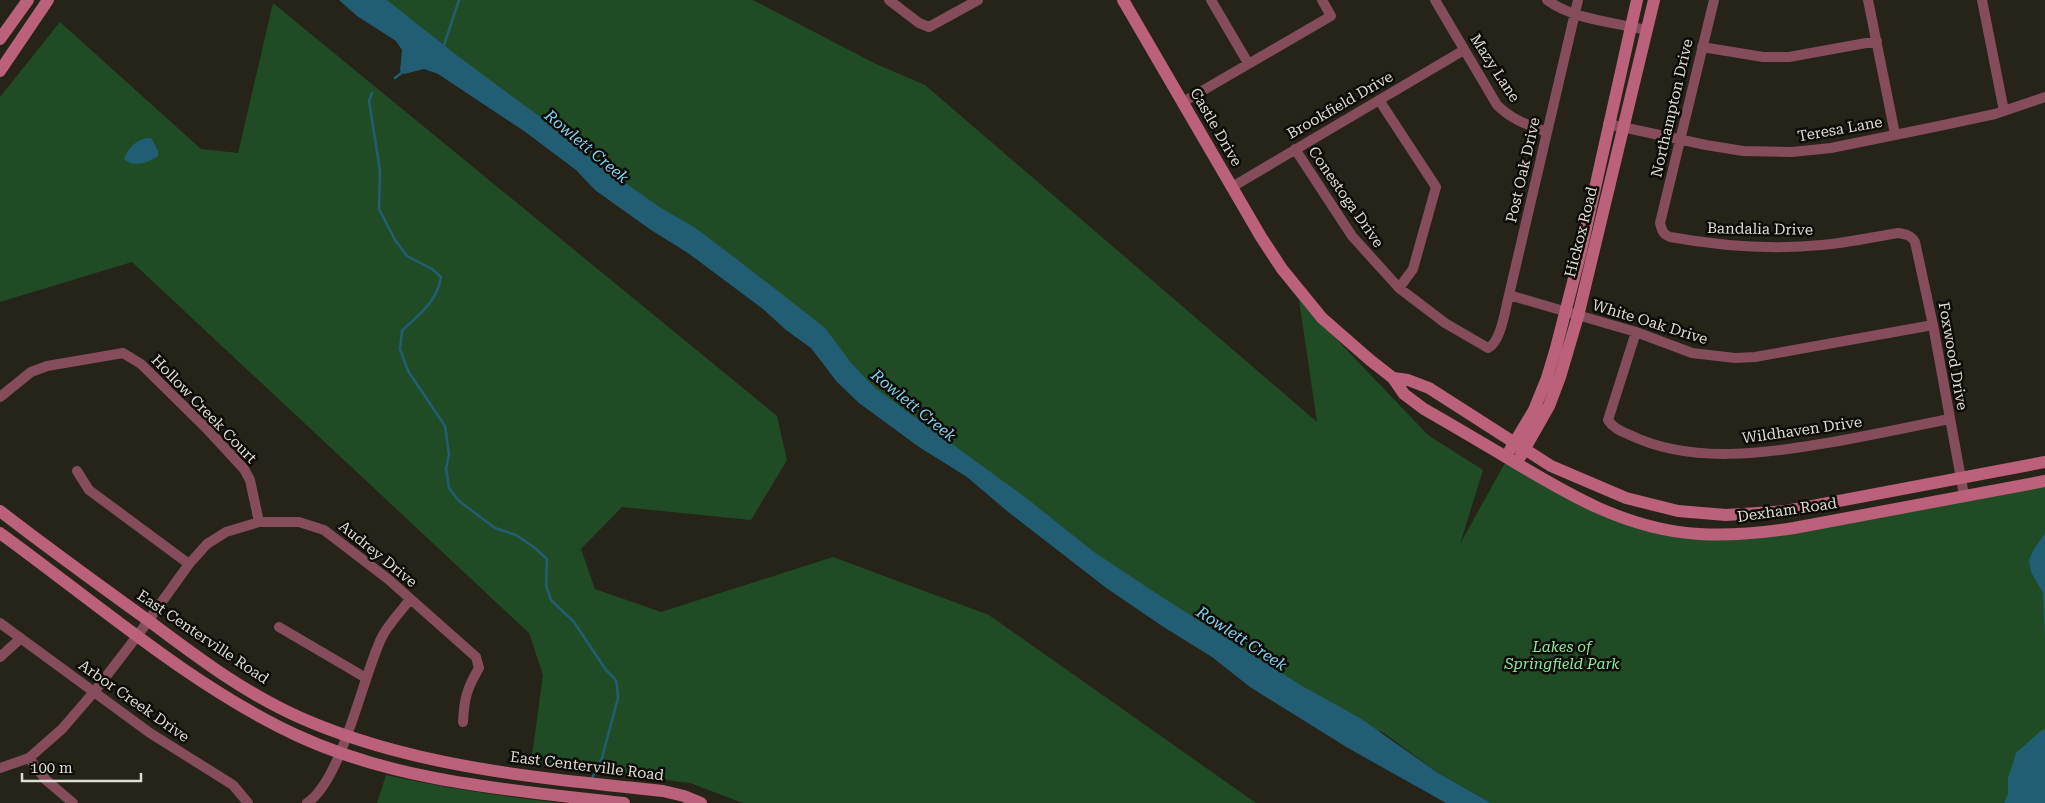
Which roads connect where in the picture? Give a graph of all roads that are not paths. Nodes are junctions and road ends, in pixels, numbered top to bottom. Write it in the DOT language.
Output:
graph roads {
  1 [pos="28,0"];
  2 [pos="48,0"];
  3 [pos="889,0"];
  4 [pos="978,0"];
  5 [pos="1123,0"];
  6 [pos="1211,0"];
  7 [pos="1322,0"];
  8 [pos="1435,0"];
  9 [pos="1547,0"];
  10 [pos="1578,0"];
  11 [pos="1637,0"];
  12 [pos="1654,0"];
  13 [pos="1714,0"];
  14 [pos="1868,0"];
  15 [pos="1982,0"];
  16 [pos="1574,14"];
  17 [pos="1631,26"];
  18 [pos="1646,30"];
  19 [pos="0,40"];
  20 [pos="1877,41"];
  21 [pos="1702,47"];
  22 [pos="1464,50"];
  23 [pos="1248,64"];
  24 [pos="0,71"];
  25 [pos="2045,97"];
  26 [pos="1379,100"];
  27 [pos="1183,102"];
  28 [pos="2004,111"];
  29 [pos="1608,124"];
  30 [pos="1623,128"];
  31 [pos="1547,132"];
  32 [pos="1895,134"];
  33 [pos="1680,139"];
  34 [pos="1295,149"];
  35 [pos="1232,187"];
  36 [pos="1660,224"];
  37 [pos="1898,233"];
  38 [pos="1282,269"];
  39 [pos="1399,288"];
  40 [pos="1509,295"];
  41 [pos="1565,312"];
  42 [pos="1578,316"];
  43 [pos="1933,325"];
  44 [pos="1636,332"];
  45 [pos="1493,346"];
  46 [pos="1393,378"];
  47 [pos="0,396"];
  48 [pos="1949,419"];
  49 [pos="1519,447"];
  50 [pos="1511,460"];
  51 [pos="2045,462"];
  52 [pos="77,471"];
  53 [pos="1960,477"];
  54 [pos="2045,481"];
  55 [pos="1964,496"];
  56 [pos="0,511"];
  57 [pos="260,522"];
  58 [pos="0,532"];
  59 [pos="189,564"];
  60 [pos="410,599"];
  61 [pos="148,621"];
  62 [pos="0,623"];
  63 [pos="279,626"];
  64 [pos="138,635"];
  65 [pos="21,638"];
  66 [pos="0,657"];
  67 [pos="366,678"];
  68 [pos="94,692"];
  69 [pos="462,722"];
  70 [pos="347,735"];
  71 [pos="340,752"];
  72 [pos="29,758"];
  73 [pos="0,768"];
  74 [pos="73,803"];
  75 [pos="248,803"];
  76 [pos="307,803"];
  77 [pos="624,803"];
  78 [pos="701,803"];
  1 -- 19 [label="street"];
  2 -- 24 [label="street"];
  3 -- 4 [label="street"];
  5 -- 27 [label="street, Castle Drive"];
  6 -- 23 [label="street"];
  7 -- 23 [label="street"];
  8 -- 22 [label="street, Mazy Lane"];
  9 -- 16 [label="street"];
  10 -- 16 [label="street, Post Oak Drive"];
  11 -- 17 [label="street, Hickox Road"];
  12 -- 18 [label="street, Hickox Road"];
  13 -- 21 [label="street, Northampton Drive"];
  14 -- 20 [label="street"];
  15 -- 28 [label="street"];
  16 -- 17 [label="street"];
  16 -- 31 [label="street, Post Oak Drive"];
  17 -- 18 [label="street"];
  17 -- 29 [label="street, Hickox Road"];
  18 -- 30 [label="street, Hickox Road"];
  20 -- 21 [label="street"];
  20 -- 32 [label="street"];
  21 -- 33 [label="street, Northampton Drive"];
  22 -- 26 [label="street, Brookfield Drive"];
  22 -- 31 [label="street, Mazy Lane"];
  23 -- 27 [label="street"];
  25 -- 28 [label="street, Teresa Lane"];
  26 -- 34 [label="street, Brookfield Drive"];
  26 -- 39 [label="street"];
  27 -- 35 [label="street, Castle Drive"];
  28 -- 32 [label="street, Teresa Lane"];
  29 -- 30 [label="street, Teresa Lane"];
  29 -- 41 [label="street, Hickox Road"];
  30 -- 33 [label="street, Teresa Lane"];
  30 -- 42 [label="street, Hickox Road"];
  31 -- 40 [label="street, Post Oak Drive"];
  32 -- 33 [label="street, Teresa Lane"];
  33 -- 36 [label="street, Northampton Drive"];
  34 -- 35 [label="street, Brookfield Drive"];
  34 -- 39 [label="street, Conestoga Drive"];
  35 -- 38 [label="street, Castle Drive"];
  36 -- 37 [label="street, Bandalia Drive"];
  37 -- 43 [label="street, Foxwood Drive"];
  38 -- 46 [label="street, Dexham Road"];
  39 -- 45 [label="street, Conestoga Drive"];
  40 -- 41 [label="street, White Oak Drive"];
  40 -- 45 [label="street, Post Oak Drive"];
  41 -- 42 [label="street, White Oak Drive"];
  41 -- 49 [label="street, Hickox Road"];
  42 -- 44 [label="street, White Oak Drive"];
  42 -- 49 [label="street, Hickox Road"];
  43 -- 44 [label="street, White Oak Drive"];
  43 -- 48 [label="street, Foxwood Drive"];
  44 -- 48 [label="street, Wildhaven Drive"];
  46 -- 49 [label="street, Dexham Road"];
  46 -- 50 [label="street, Dexham Road"];
  47 -- 57 [label="street, Hollow Creek Court"];
  48 -- 53 [label="street, Foxwood Drive"];
  49 -- 50 [label="street, Hickox Road"];
  49 -- 53 [label="street, Dexham Road"];
  50 -- 55 [label="street, Dexham Road"];
  51 -- 53 [label="street, Dexham Road"];
  52 -- 59 [label="street"];
  53 -- 55 [label="street, Foxwood Drive"];
  54 -- 55 [label="street, Dexham Road"];
  56 -- 61 [label="street, East Centerville Road"];
  57 -- 59 [label="street, Audrey Drive"];
  57 -- 60 [label="street, Audrey Drive"];
  58 -- 64 [label="street"];
  59 -- 61 [label="street, Audrey Drive"];
  60 -- 67 [label="street"];
  60 -- 69 [label="street, Audrey Drive"];
  61 -- 64 [label="street, Audrey Drive"];
  61 -- 70 [label="street, East Centerville Road"];
  62 -- 65 [label="street, Arbor Creek Drive"];
  63 -- 67 [label="street"];
  64 -- 68 [label="street, Audrey Drive"];
  64 -- 71 [label="street"];
  65 -- 66 [label="street"];
  65 -- 68 [label="street, Arbor Creek Drive"];
  67 -- 70 [label="street"];
  68 -- 72 [label="street, Audrey Drive"];
  68 -- 75 [label="street, Arbor Creek Drive"];
  70 -- 71 [label="street"];
  70 -- 78 [label="street, East Centerville Road"];
  71 -- 76 [label="street"];
  71 -- 77 [label="street"];
  72 -- 73 [label="street"];
  72 -- 74 [label="street"];
}
